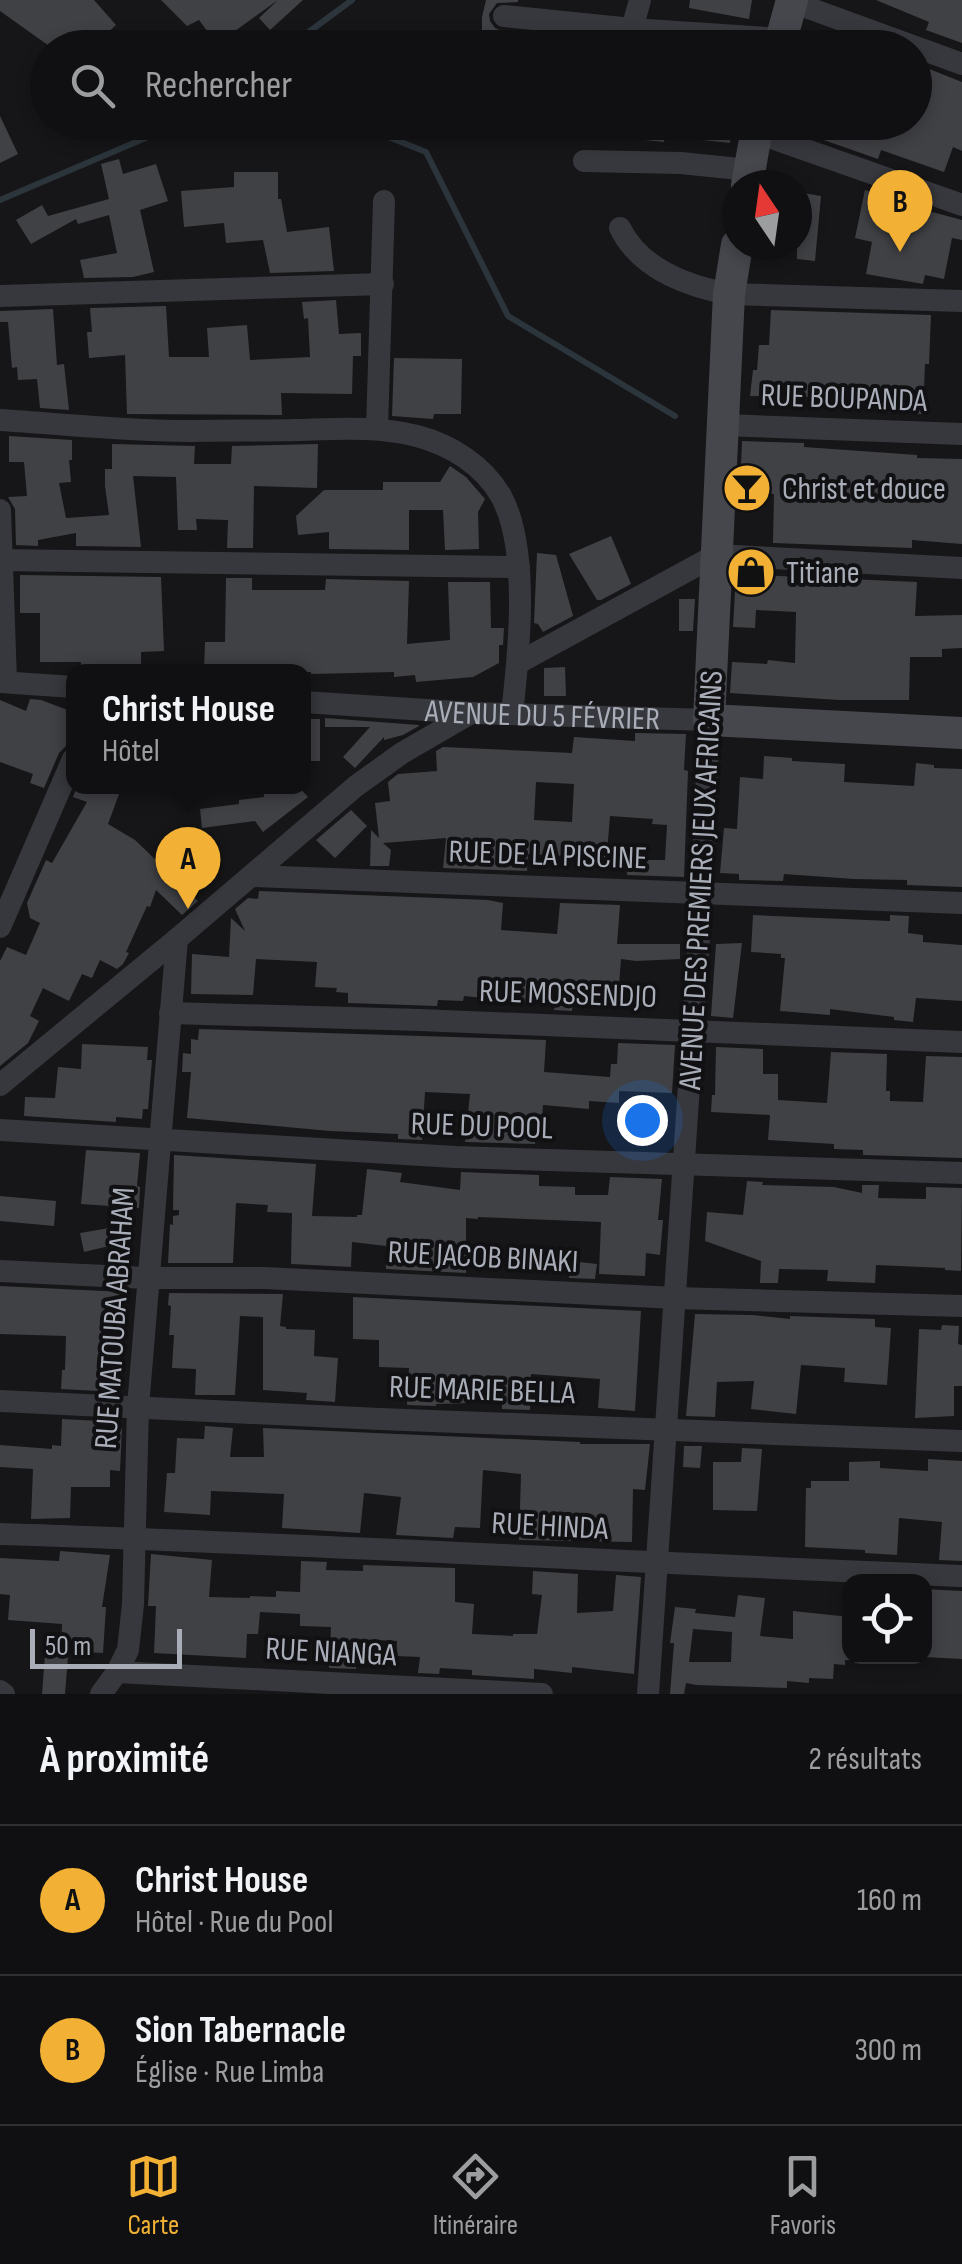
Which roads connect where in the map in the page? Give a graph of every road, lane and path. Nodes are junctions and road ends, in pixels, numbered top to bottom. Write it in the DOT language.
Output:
graph roads {
  1 [pos="640,0"];
  2 [pos="792,1"];
  3 [pos="504,16"];
  4 [pos="632,29"];
  5 [pos="642,30"];
  6 [pos="784,30"];
  7 [pos="870,30"];
  8 [pos="932,53"];
  9 [pos="962,64"];
  10 [pos="754,140"];
  11 [pos="790,140"];
  12 [pos="584,161"];
  13 [pos="749,170"];
  14 [pos="722,172"];
  15 [pos="384,201"];
  16 [pos="962,205"];
  17 [pos="620,228"];
  18 [pos="735,260"];
  19 [pos="383,284"];
  20 [pos="729,294"];
  21 [pos="0,296"];
  22 [pos="962,301"];
  23 [pos="0,420"];
  24 [pos="724,424"];
  25 [pos="377,429"];
  26 [pos="962,434"];
  27 [pos="0,510"];
  28 [pos="716,555"];
  29 [pos="1,560"];
  30 [pos="519,567"];
  31 [pos="962,568"];
  32 [pos="518,663"];
  33 [pos="3,682"];
  34 [pos="66,686"];
  35 [pos="311,702"];
  36 [pos="473,712"];
  37 [pos="512,713"];
  38 [pos="709,720"];
  39 [pos="962,733"];
  40 [pos="66,775"];
  41 [pos="251,876"];
  42 [pos="702,892"];
  43 [pos="962,904"];
  44 [pos="0,928"];
  45 [pos="178,939"];
  46 [pos="170,1013"];
  47 [pos="692,1031"];
  48 [pos="962,1042"];
  49 [pos="0,1085"];
  50 [pos="0,1130"];
  51 [pos="160,1140"];
  52 [pos="684,1164"];
  53 [pos="962,1173"];
  54 [pos="0,1271"];
  55 [pos="148,1278"];
  56 [pos="676,1298"];
  57 [pos="962,1306"];
  58 [pos="0,1401"];
  59 [pos="138,1406"];
  60 [pos="667,1428"];
  61 [pos="962,1440"];
  62 [pos="0,1534"];
  63 [pos="134,1538"];
  64 [pos="658,1563"];
  65 [pos="962,1576"];
  66 [pos="117,1672"];
  67 [pos="100,1694"];
  68 [pos="542,1694"];
  69 [pos="648,1694"];
  1 -- 4 [label="street"];
  2 -- 6 [label="street"];
  2 -- 7 [label="street"];
  3 -- 4 [label="street"];
  4 -- 5 [label="street"];
  8 -- 9 [label="street"];
  10 -- 13 [label="street"];
  11 -- 16 [label="street"];
  12 -- 14 [label="street"];
  15 -- 19 [label="street"];
  17 -- 20 [label="street"];
  18 -- 20 [label="street, AVENUE DES PREMIERS JEUX AFRICAINS"];
  19 -- 21 [label="street"];
  19 -- 25 [label="street"];
  20 -- 22 [label="street"];
  20 -- 24 [label="street, AVENUE DES PREMIERS JEUX AFRICAINS"];
  23 -- 25 [label="street"];
  24 -- 26 [label="street, RUE BOUPANDA"];
  24 -- 28 [label="street, AVENUE DES PREMIERS JEUX AFRICAINS"];
  25 -- 30 [label="street"];
  27 -- 29 [label="street"];
  28 -- 31 [label="street"];
  28 -- 32 [label="street"];
  28 -- 38 [label="street, AVENUE DES PREMIERS JEUX AFRICAINS"];
  29 -- 30 [label="street"];
  29 -- 33 [label="street"];
  30 -- 32 [label="street"];
  32 -- 37 [label="street"];
  33 -- 34 [label="street"];
  35 -- 36 [label="street, AVENUE DU 5 FÉVRIER"];
  36 -- 37 [label="street, AVENUE DU 5 FÉVRIER"];
  36 -- 41 [label="street"];
  37 -- 38 [label="street, AVENUE DU 5 FÉVRIER"];
  38 -- 39 [label="street, AVENUE DU 5 FÉVRIER"];
  38 -- 42 [label="street, AVENUE DES PREMIERS JEUX AFRICAINS"];
  40 -- 44 [label="street"];
  41 -- 42 [label="street, RUE DE LA PISCINE"];
  41 -- 45 [label="street"];
  42 -- 43 [label="street, RUE DE LA PISCINE"];
  42 -- 47 [label="street, AVENUE DES PREMIERS JEUX AFRICAINS"];
  45 -- 46 [label="street, RUE MATOUBA ABRAHAM"];
  45 -- 49 [label="street"];
  46 -- 47 [label="street, RUE MOSSENDJO"];
  46 -- 51 [label="street, RUE MATOUBA ABRAHAM"];
  47 -- 48 [label="street, RUE MOSSENDJO"];
  47 -- 52 [label="street, AVENUE DES PREMIERS JEUX AFRICAINS"];
  50 -- 51 [label="street, RUE DU POOL"];
  51 -- 52 [label="street, RUE DU POOL"];
  51 -- 55 [label="street, RUE MATOUBA ABRAHAM"];
  52 -- 53 [label="street, RUE DU POOL"];
  52 -- 56 [label="street, AVENUE DES PREMIERS JEUX AFRICAINS"];
  54 -- 55 [label="street, RUE JACOB BINAKI"];
  55 -- 56 [label="street, RUE JACOB BINAKI"];
  55 -- 59 [label="street, RUE MATOUBA ABRAHAM"];
  56 -- 57 [label="street, RUE JACOB BINAKI"];
  56 -- 60 [label="street, AVENUE DES PREMIERS JEUX AFRICAINS"];
  58 -- 59 [label="street, RUE MARIE BELLA"];
  59 -- 60 [label="street, RUE MARIE BELLA"];
  59 -- 63 [label="street, RUE MATOUBA ABRAHAM"];
  60 -- 61 [label="street, RUE MARIE BELLA"];
  60 -- 64 [label="street, AVENUE DES PREMIERS JEUX AFRICAINS"];
  62 -- 63 [label="street, RUE HINDA"];
  63 -- 64 [label="street, RUE HINDA"];
  63 -- 66 [label="street, RUE MATOUBA ABRAHAM"];
  64 -- 65 [label="street, RUE HINDA"];
  64 -- 69 [label="street, AVENUE DES PREMIERS JEUX AFRICAINS"];
  66 -- 67 [label="street, RUE MATOUBA ABRAHAM"];
  66 -- 68 [label="street, RUE NIANGA"];
}
